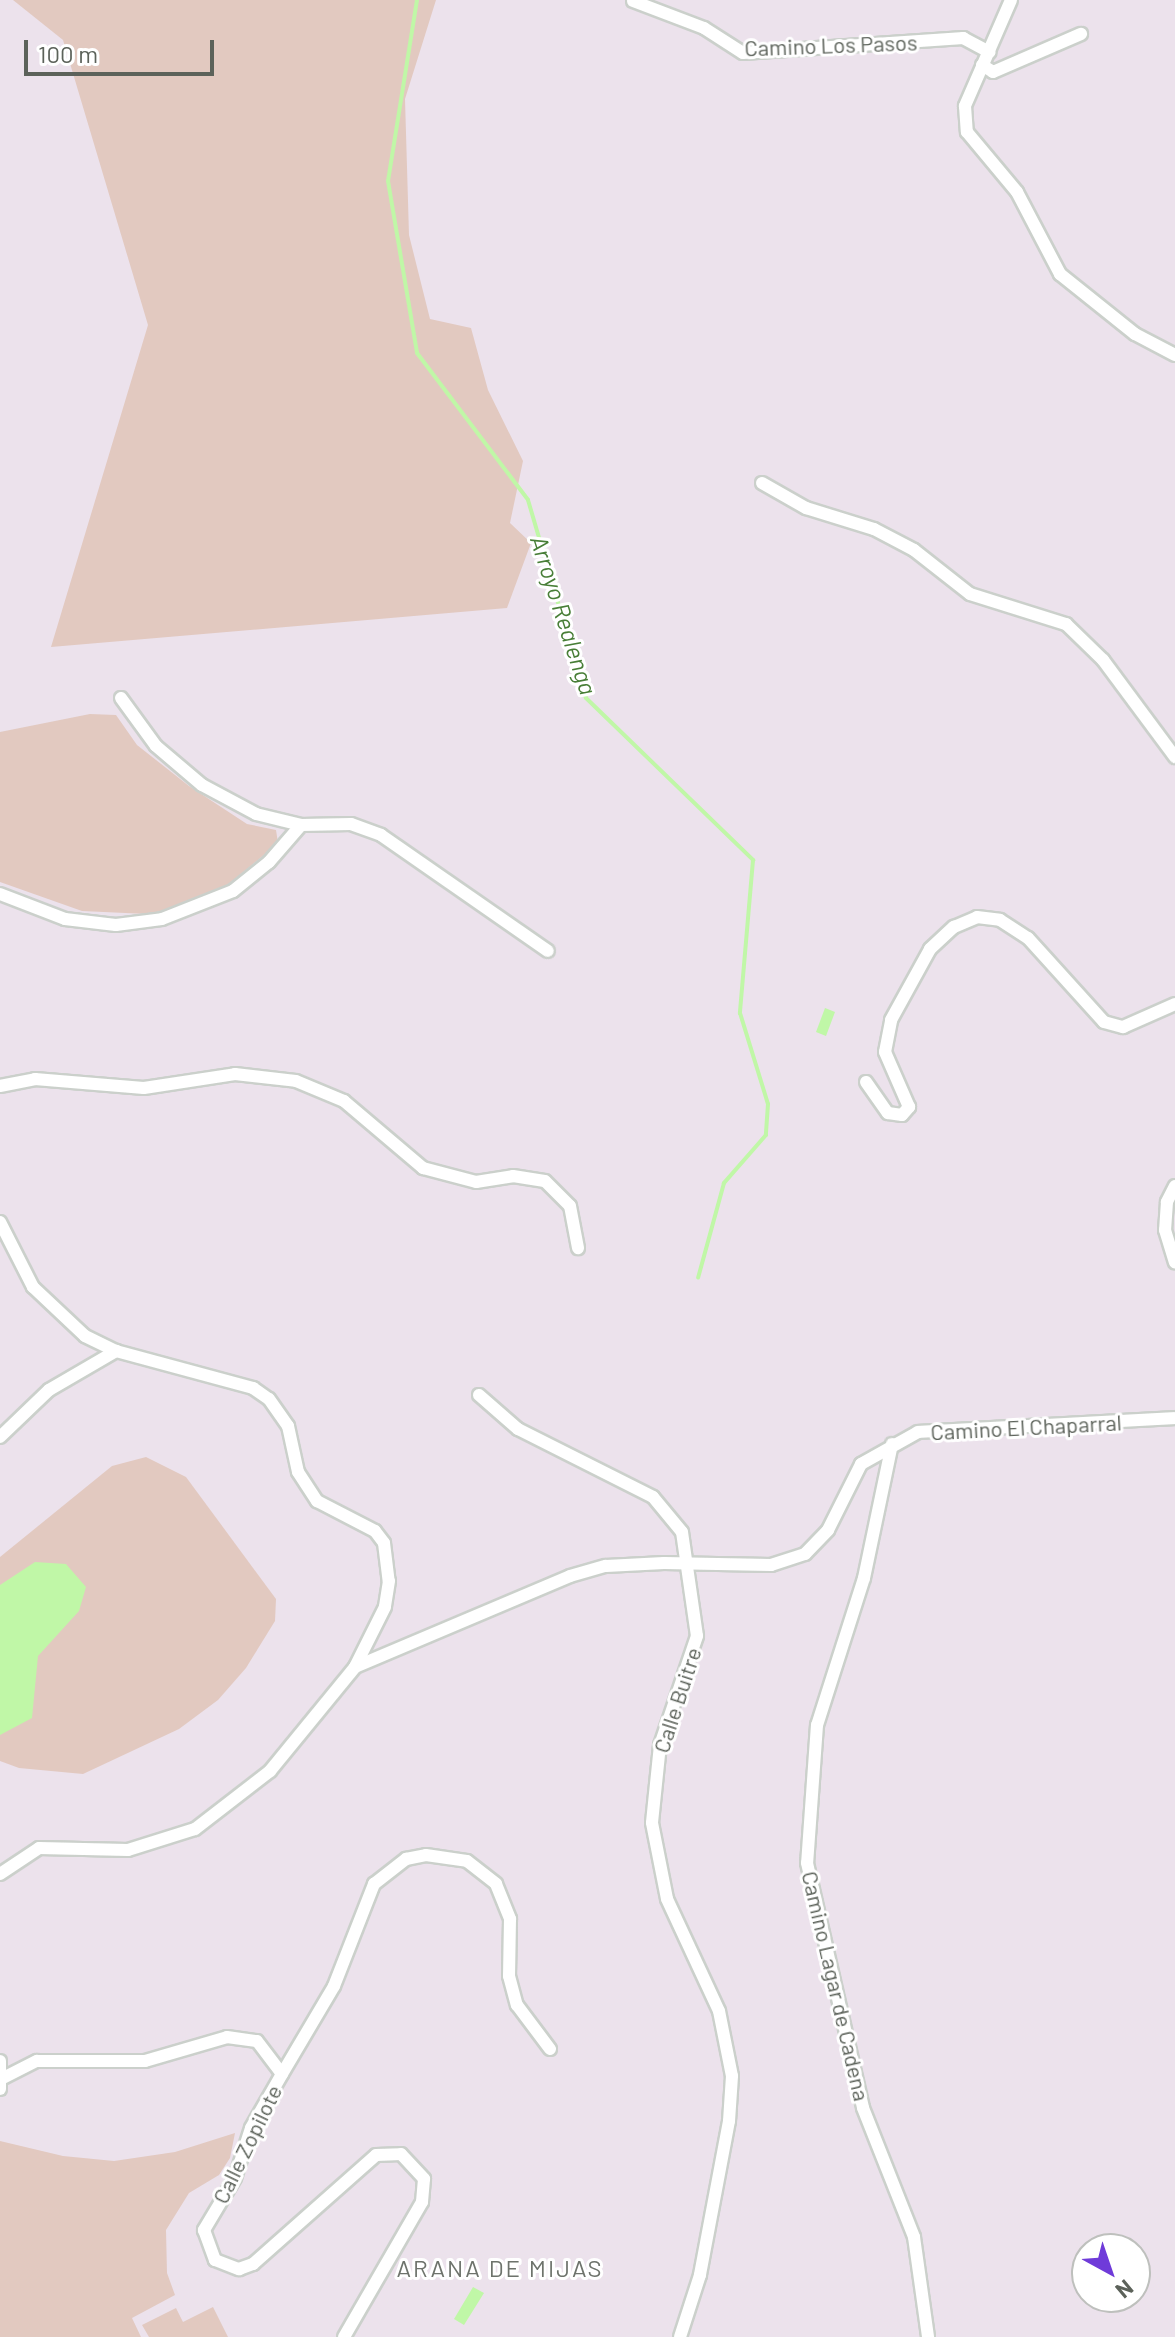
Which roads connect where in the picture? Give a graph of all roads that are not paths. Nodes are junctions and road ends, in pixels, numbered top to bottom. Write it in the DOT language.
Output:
graph roads {
  1 [pos="1011,0"];
  2 [pos="633,1"];
  3 [pos="1081,34"];
  4 [pos="989,52"];
  5 [pos="982,65"];
  6 [pos="1175,355"];
  7 [pos="762,483"];
  8 [pos="121,698"];
  9 [pos="1175,757"];
  10 [pos="301,825"];
  11 [pos="0,894"];
  12 [pos="548,951"];
  13 [pos="1175,1004"];
  14 [pos="866,1082"];
  15 [pos="0,1086"];
  16 [pos="1175,1186"];
  17 [pos="0,1222"];
  18 [pos="578,1248"];
  19 [pos="1175,1262"];
  20 [pos="116,1351"];
  21 [pos="479,1395"];
  22 [pos="1175,1418"];
  23 [pos="0,1437"];
  24 [pos="892,1444"];
  25 [pos="687,1563"];
  26 [pos="355,1667"];
  27 [pos="0,1874"];
  28 [pos="550,2049"];
  29 [pos="0,2061"];
  30 [pos="282,2074"];
  31 [pos="1,2084"];
  32 [pos="344,2337"];
  33 [pos="680,2337"];
  34 [pos="928,2337"];
  1 -- 4 [label="street"];
  2 -- 4 [label="street, Camino Los Pasos"];
  3 -- 5 [label="street"];
  4 -- 5 [label="street"];
  5 -- 6 [label="street"];
  7 -- 9 [label="street"];
  8 -- 10 [label="street"];
  10 -- 11 [label="street"];
  10 -- 12 [label="street"];
  13 -- 14 [label="street"];
  15 -- 18 [label="street"];
  16 -- 19 [label="street"];
  17 -- 20 [label="street"];
  20 -- 23 [label="street"];
  20 -- 26 [label="street"];
  21 -- 25 [label="street, Calle Buitre"];
  22 -- 24 [label="street, Camino El Chaparral"];
  24 -- 25 [label="street, Camino El Chaparral"];
  24 -- 34 [label="street, Camino Lagar de Cadena"];
  25 -- 26 [label="street, Camino El Chaparral"];
  25 -- 33 [label="street, Calle Buitre"];
  26 -- 27 [label="street"];
  28 -- 30 [label="street"];
  29 -- 31 [label="street"];
  30 -- 31 [label="street, Calle Zopilote"];
  30 -- 32 [label="street, Calle Zopilote"];
}
